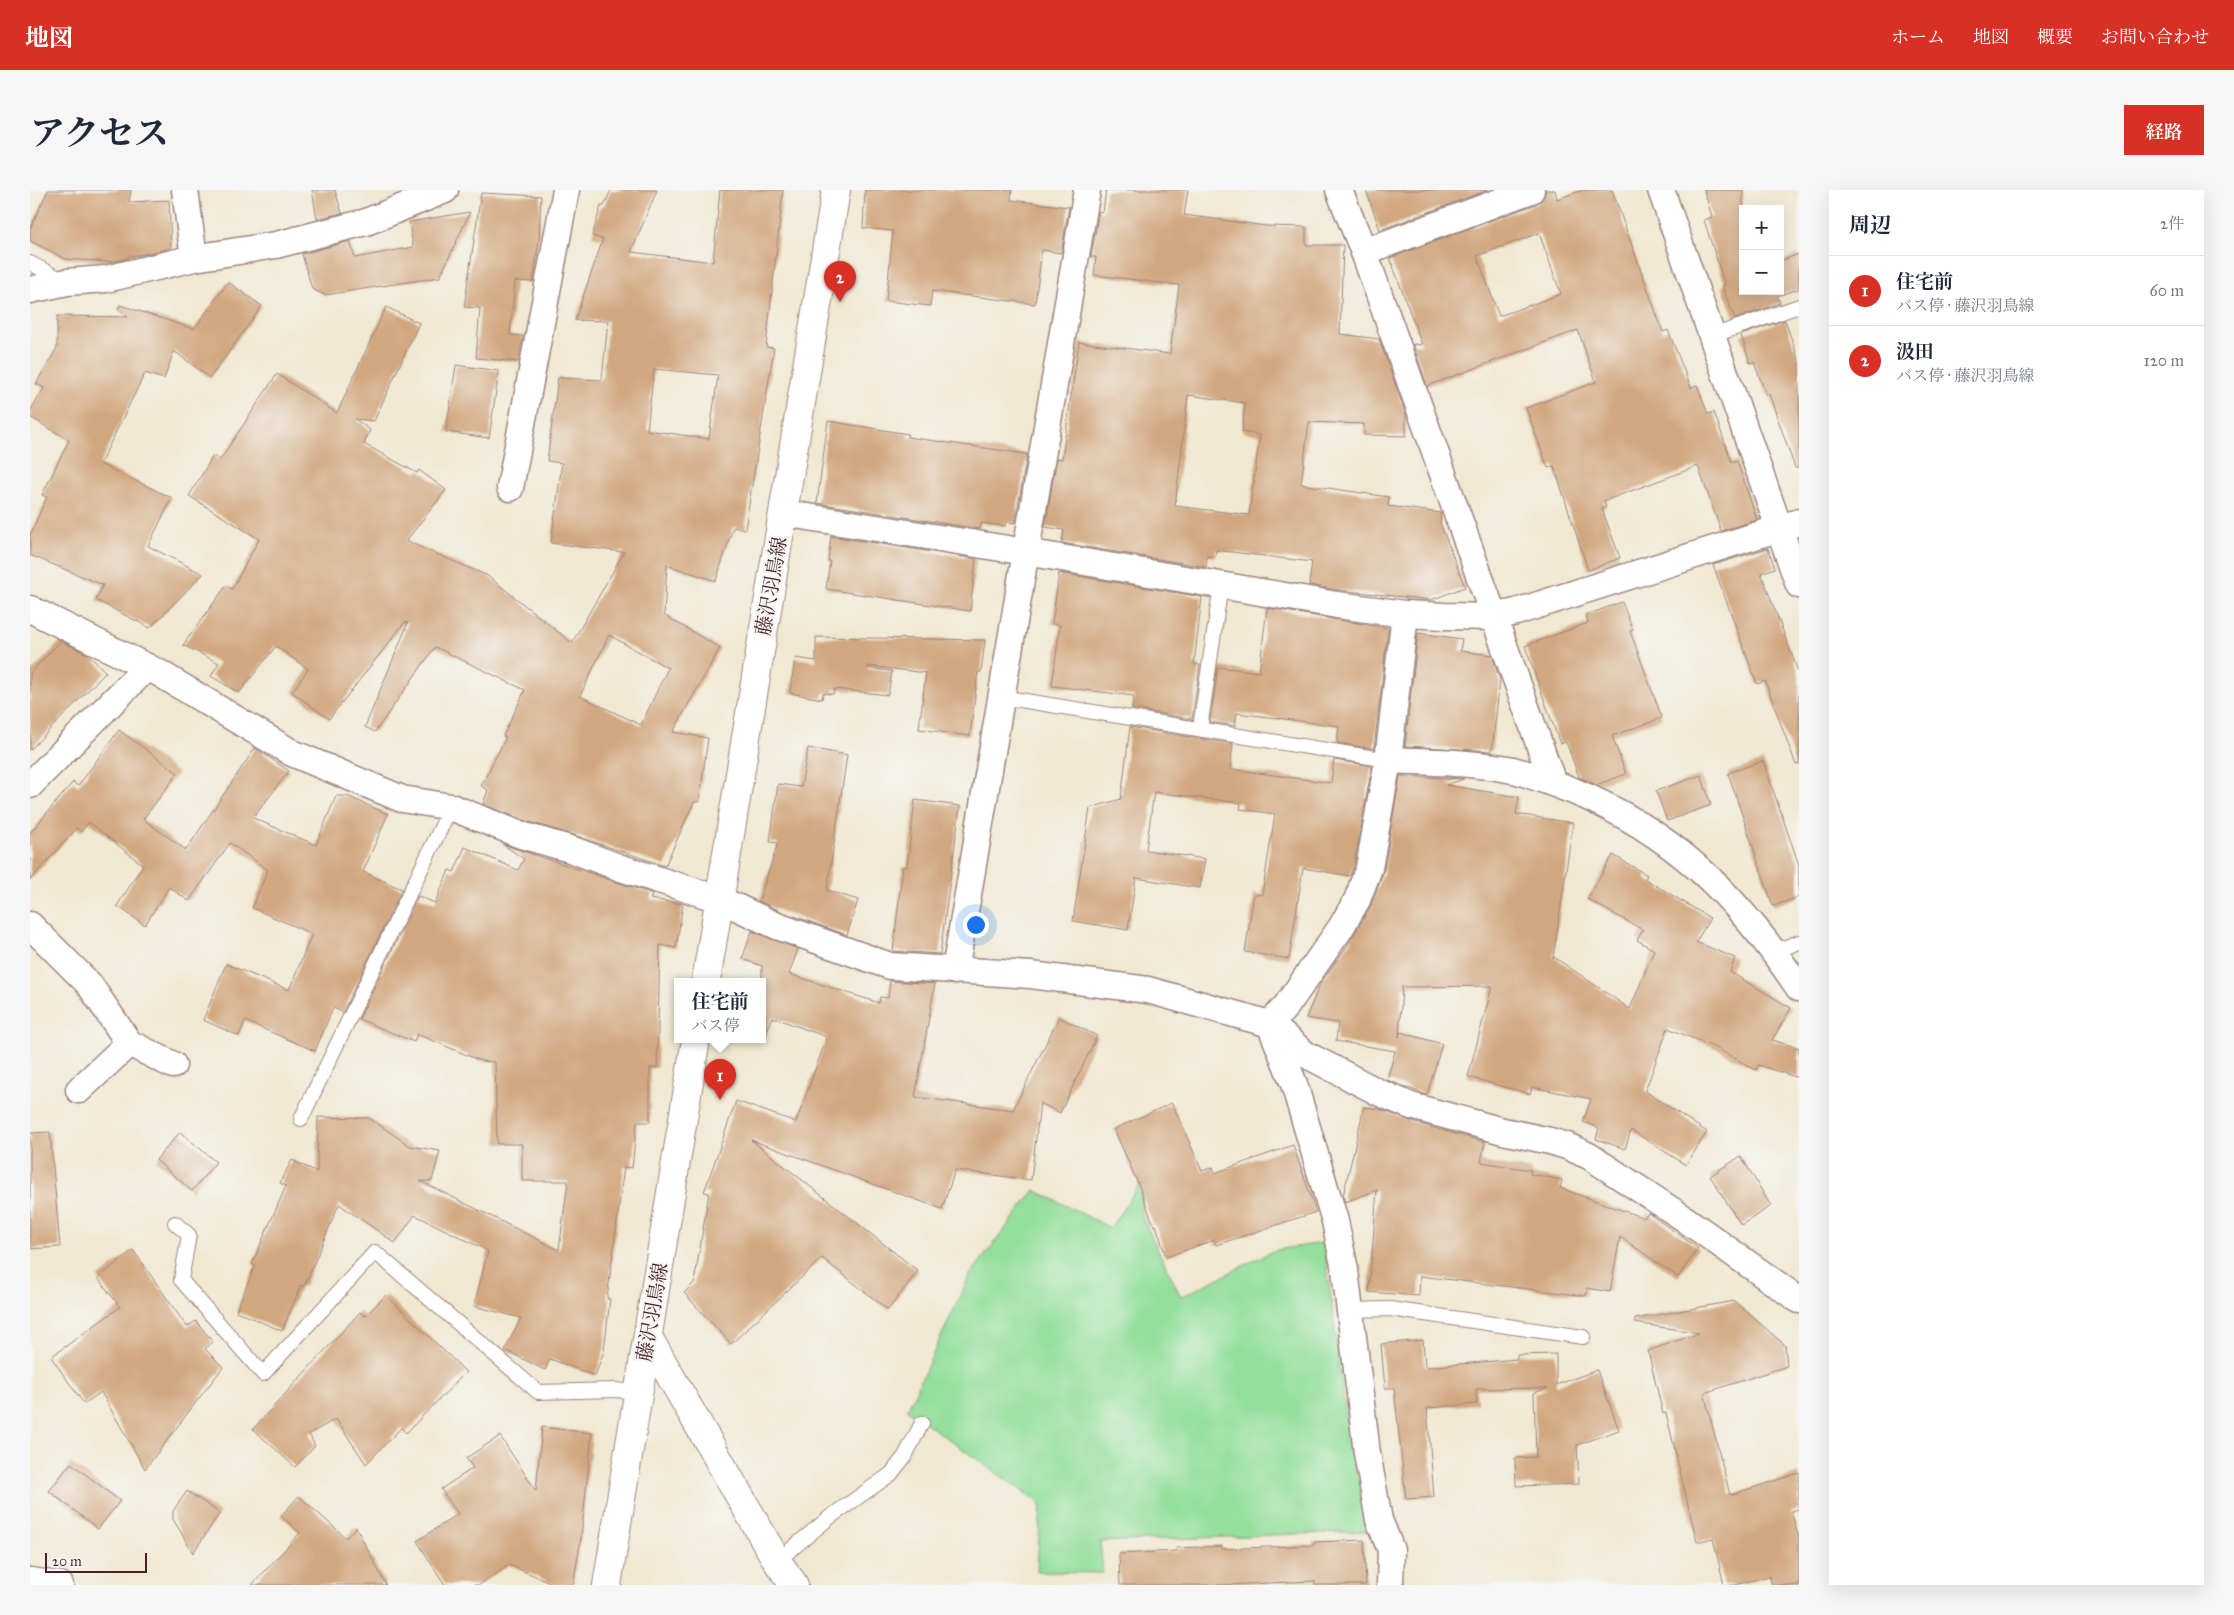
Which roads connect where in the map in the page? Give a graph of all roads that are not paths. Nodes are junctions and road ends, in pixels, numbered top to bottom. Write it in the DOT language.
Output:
graph roads {
  1 [pos="185,190"];
  2 [pos="444,190"];
  3 [pos="566,190"];
  4 [pos="836,190"];
  5 [pos="1087,190"];
  6 [pos="1339,190"];
  7 [pos="1531,190"];
  8 [pos="1661,190"];
  9 [pos="1364,252"];
  10 [pos="194,258"];
  11 [pos="30,263"];
  12 [pos="67,282"];
  13 [pos="30,290"];
  14 [pos="1799,306"];
  15 [pos="1712,336"];
  16 [pos="510,488"];
  17 [pos="783,513"];
  18 [pos="1789,525"];
  19 [pos="1026,552"];
  20 [pos="1221,585"];
  21 [pos="1799,585"];
  22 [pos="30,609"];
  23 [pos="1406,614"];
  24 [pos="1493,617"];
  25 [pos="147,667"];
  26 [pos="1001,697"];
  27 [pos="1200,728"];
  28 [pos="1388,760"];
  29 [pos="1553,783"];
  30 [pos="30,785"];
  31 [pos="451,807"];
  32 [pos="719,899"];
  33 [pos="30,925"];
  34 [pos="1799,942"];
  35 [pos="1774,952"];
  36 [pos="955,970"];
  37 [pos="706,978"];
  38 [pos="1799,988"];
  39 [pos="1270,1024"];
  40 [pos="129,1043"];
  41 [pos="695,1043"];
  42 [pos="173,1065"];
  43 [pos="79,1090"];
  44 [pos="301,1119"];
  45 [pos="175,1223"];
  46 [pos="1799,1300"];
  47 [pos="1350,1310"];
  48 [pos="1583,1337"];
  49 [pos="649,1339"];
  50 [pos="638,1392"];
  51 [pos="922,1423"];
  52 [pos="777,1561"];
  53 [pos="30,1581"];
  54 [pos="60,1585"];
  55 [pos="607,1585"];
  56 [pos="794,1585"];
  57 [pos="1390,1585"];
  1 -- 10 [label="street"];
  2 -- 10 [label="street"];
  3 -- 16 [label="street"];
  4 -- 17 [label="street, 藤沢羽鳥線"];
  5 -- 19 [label="street"];
  6 -- 9 [label="street"];
  7 -- 9 [label="street"];
  8 -- 15 [label="street"];
  9 -- 24 [label="street"];
  10 -- 12 [label="street"];
  11 -- 12 [label="lane"];
  12 -- 13 [label="street"];
  14 -- 15 [label="lane"];
  15 -- 18 [label="street"];
  17 -- 19 [label="street"];
  17 -- 32 [label="street, 藤沢羽鳥線"];
  18 -- 21 [label="street"];
  18 -- 24 [label="street"];
  19 -- 20 [label="street"];
  19 -- 26 [label="street"];
  20 -- 23 [label="street"];
  20 -- 27 [label="lane"];
  22 -- 25 [label="street"];
  23 -- 24 [label="street"];
  23 -- 28 [label="street"];
  24 -- 29 [label="street"];
  25 -- 30 [label="street"];
  25 -- 31 [label="street"];
  26 -- 27 [label="lane"];
  26 -- 36 [label="street"];
  27 -- 28 [label="lane"];
  28 -- 29 [label="street"];
  28 -- 39 [label="street"];
  29 -- 35 [label="street"];
  31 -- 32 [label="street"];
  31 -- 44 [label="lane"];
  32 -- 36 [label="street"];
  32 -- 37 [label="street, 藤沢羽鳥線"];
  33 -- 40 [label="street"];
  34 -- 35 [label="lane"];
  35 -- 38 [label="street"];
  36 -- 39 [label="street"];
  39 -- 46 [label="street"];
  39 -- 47 [label="street"];
  40 -- 42 [label="street"];
  40 -- 43 [label="street"];
  41 -- 49 [label="street, 藤沢羽鳥線"];
  45 -- 50 [label="lane"];
  47 -- 48 [label="lane"];
  47 -- 57 [label="street"];
  49 -- 50 [label="street, 藤沢羽鳥線"];
  49 -- 52 [label="street"];
  50 -- 55 [label="street, 藤沢羽鳥線"];
  51 -- 52 [label="lane"];
  52 -- 56 [label="street"];
  53 -- 54 [label="street"];
}
